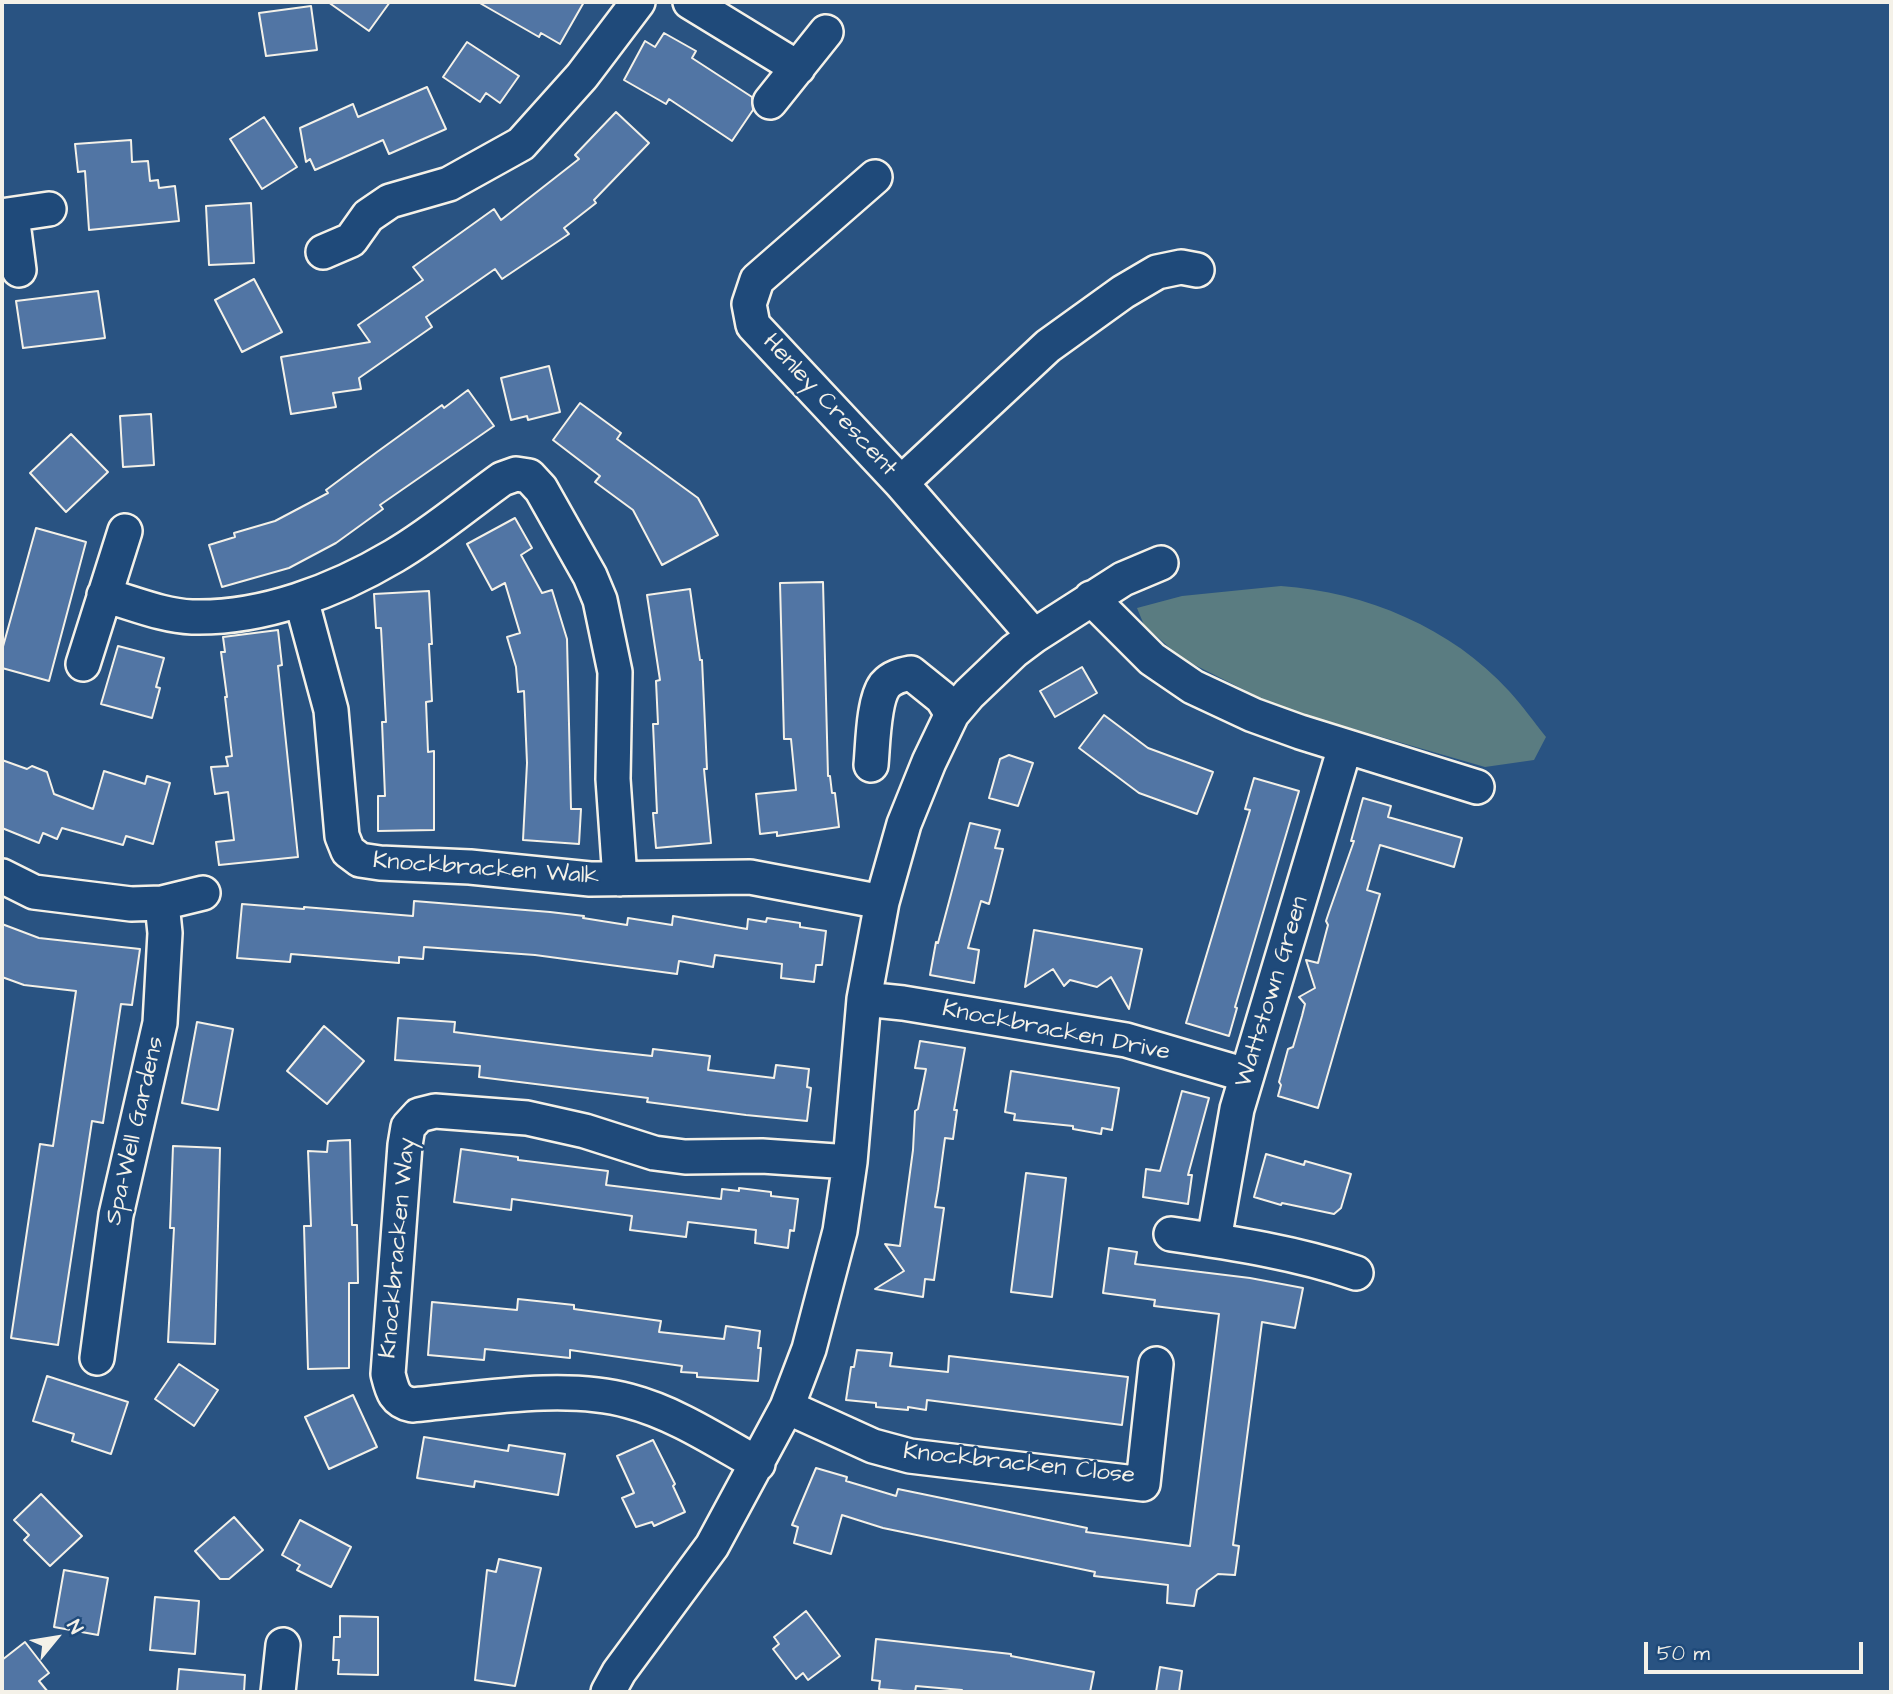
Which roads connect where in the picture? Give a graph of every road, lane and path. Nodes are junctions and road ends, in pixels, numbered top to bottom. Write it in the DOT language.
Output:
graph roads {
  1 [pos="638,2"];
  2 [pos="690,2"];
  3 [pos="826,32"];
  4 [pos="798,68"];
  5 [pos="770,102"];
  6 [pos="875,177"];
  7 [pos="49,209"];
  8 [pos="7,216"];
  9 [pos="323,253"];
  10 [pos="19,270"];
  11 [pos="1197,270"];
  12 [pos="901,483"];
  13 [pos="125,531"];
  14 [pos="1161,563"];
  15 [pos="104,595"];
  16 [pos="1091,598"];
  17 [pos="301,599"];
  18 [pos="1034,636"];
  19 [pos="83,664"];
  20 [pos="952,714"];
  21 [pos="1345,747"];
  22 [pos="871,765"];
  23 [pos="1477,787"];
  24 [pos="2,876"];
  25 [pos="620,879"];
  26 [pos="203,893"];
  27 [pos="882,902"];
  28 [pos="162,903"];
  29 [pos="864,999"];
  30 [pos="1246,1075"];
  31 [pos="850,1162"];
  32 [pos="1171,1234"];
  33 [pos="1214,1240"];
  34 [pos="1356,1273"];
  35 [pos="97,1357"];
  36 [pos="1156,1364"];
  37 [pos="787,1407"];
  38 [pos="758,1464"];
  39 [pos="284,1645"];
  40 [pos="278,1692"];
  41 [pos="608,1692"];
  1 -- 9 [label="street"];
  2 -- 4 [label="street"];
  3 -- 4 [label="street"];
  4 -- 5 [label="street"];
  6 -- 12 [label="street, Henley Crescent"];
  7 -- 8 [label="street"];
  8 -- 10 [label="street"];
  11 -- 12 [label="street, Henley Crescent"];
  12 -- 18 [label="street, Henley Crescent"];
  13 -- 15 [label="street"];
  14 -- 16 [label="street"];
  15 -- 17 [label="street"];
  15 -- 19 [label="street"];
  16 -- 18 [label="street"];
  16 -- 21 [label="street"];
  17 -- 25 [label="street, Knockbracken Walk"];
  17 -- 25 [label="street"];
  18 -- 20 [label="street"];
  20 -- 22 [label="street"];
  20 -- 27 [label="street"];
  21 -- 23 [label="street"];
  21 -- 30 [label="street, Wattstown Green"];
  24 -- 28 [label="street"];
  25 -- 27 [label="street, Knockbracken Walk"];
  26 -- 28 [label="street"];
  27 -- 29 [label="street"];
  28 -- 35 [label="street, Spa-Well Gardens"];
  29 -- 30 [label="street, Knockbracken Drive"];
  29 -- 31 [label="street"];
  30 -- 33 [label="street, Wattstown Green"];
  31 -- 37 [label="street"];
  31 -- 38 [label="street, Knockbracken Way"];
  32 -- 33 [label="street"];
  33 -- 34 [label="street"];
  36 -- 37 [label="street, Knockbracken Close"];
  37 -- 38 [label="street"];
  38 -- 41 [label="street"];
  39 -- 40 [label="street"];
}
